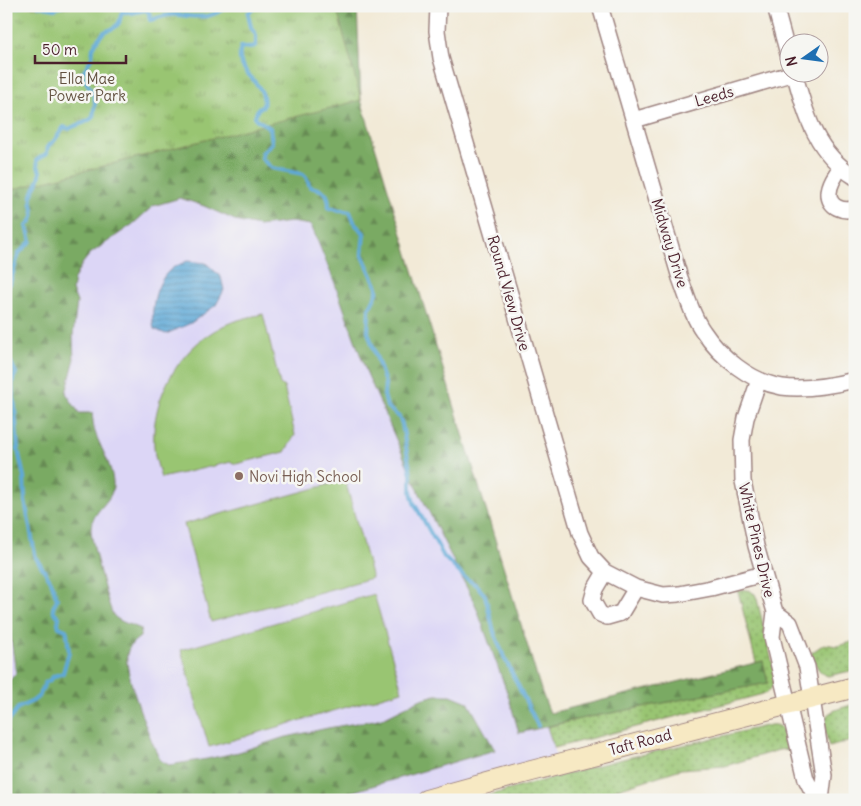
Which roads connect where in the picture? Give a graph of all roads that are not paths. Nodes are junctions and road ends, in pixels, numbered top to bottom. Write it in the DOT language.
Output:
graph roads {
  1 [pos="438,6"];
  2 [pos="600,6"];
  3 [pos="775,6"];
  4 [pos="782,32"];
  5 [pos="778,78"];
  6 [pos="797,82"];
  7 [pos="634,120"];
  8 [pos="841,167"];
  9 [pos="855,177"];
  10 [pos="855,208"];
  11 [pos="759,380"];
  12 [pos="855,380"];
  13 [pos="605,572"];
  14 [pos="763,574"];
  15 [pos="636,588"];
  16 [pos="775,612"];
  17 [pos="855,687"];
  18 [pos="812,698"];
  19 [pos="788,704"];
  20 [pos="426,800"];
  21 [pos="819,800"];
  1 -- 13 [label="street, Round View Drive"];
  2 -- 7 [label="street, Midway Drive"];
  3 -- 4 [label="street"];
  5 -- 7 [label="street, Leeds"];
  6 -- 8 [label="street"];
  7 -- 11 [label="street, Midway Drive"];
  8 -- 9 [label="street"];
  8 -- 10 [label="street"];
  11 -- 12 [label="street, Midway Drive"];
  11 -- 14 [label="street, White Pines Drive"];
  13 -- 15 [label="street, Round View Drive"];
  13 -- 15 [label="street"];
  14 -- 15 [label="street, Round View Drive"];
  14 -- 16 [label="street, White Pines Drive"];
  16 -- 18 [label="street, White Pines Drive"];
  16 -- 19 [label="street, White Pines Drive"];
  17 -- 18 [label="street, Taft Road"];
  18 -- 19 [label="street, Taft Road"];
  18 -- 21 [label="street, White Pines Drive"];
  19 -- 20 [label="street, Taft Road"];
  19 -- 21 [label="street, White Pines Drive"];
}
